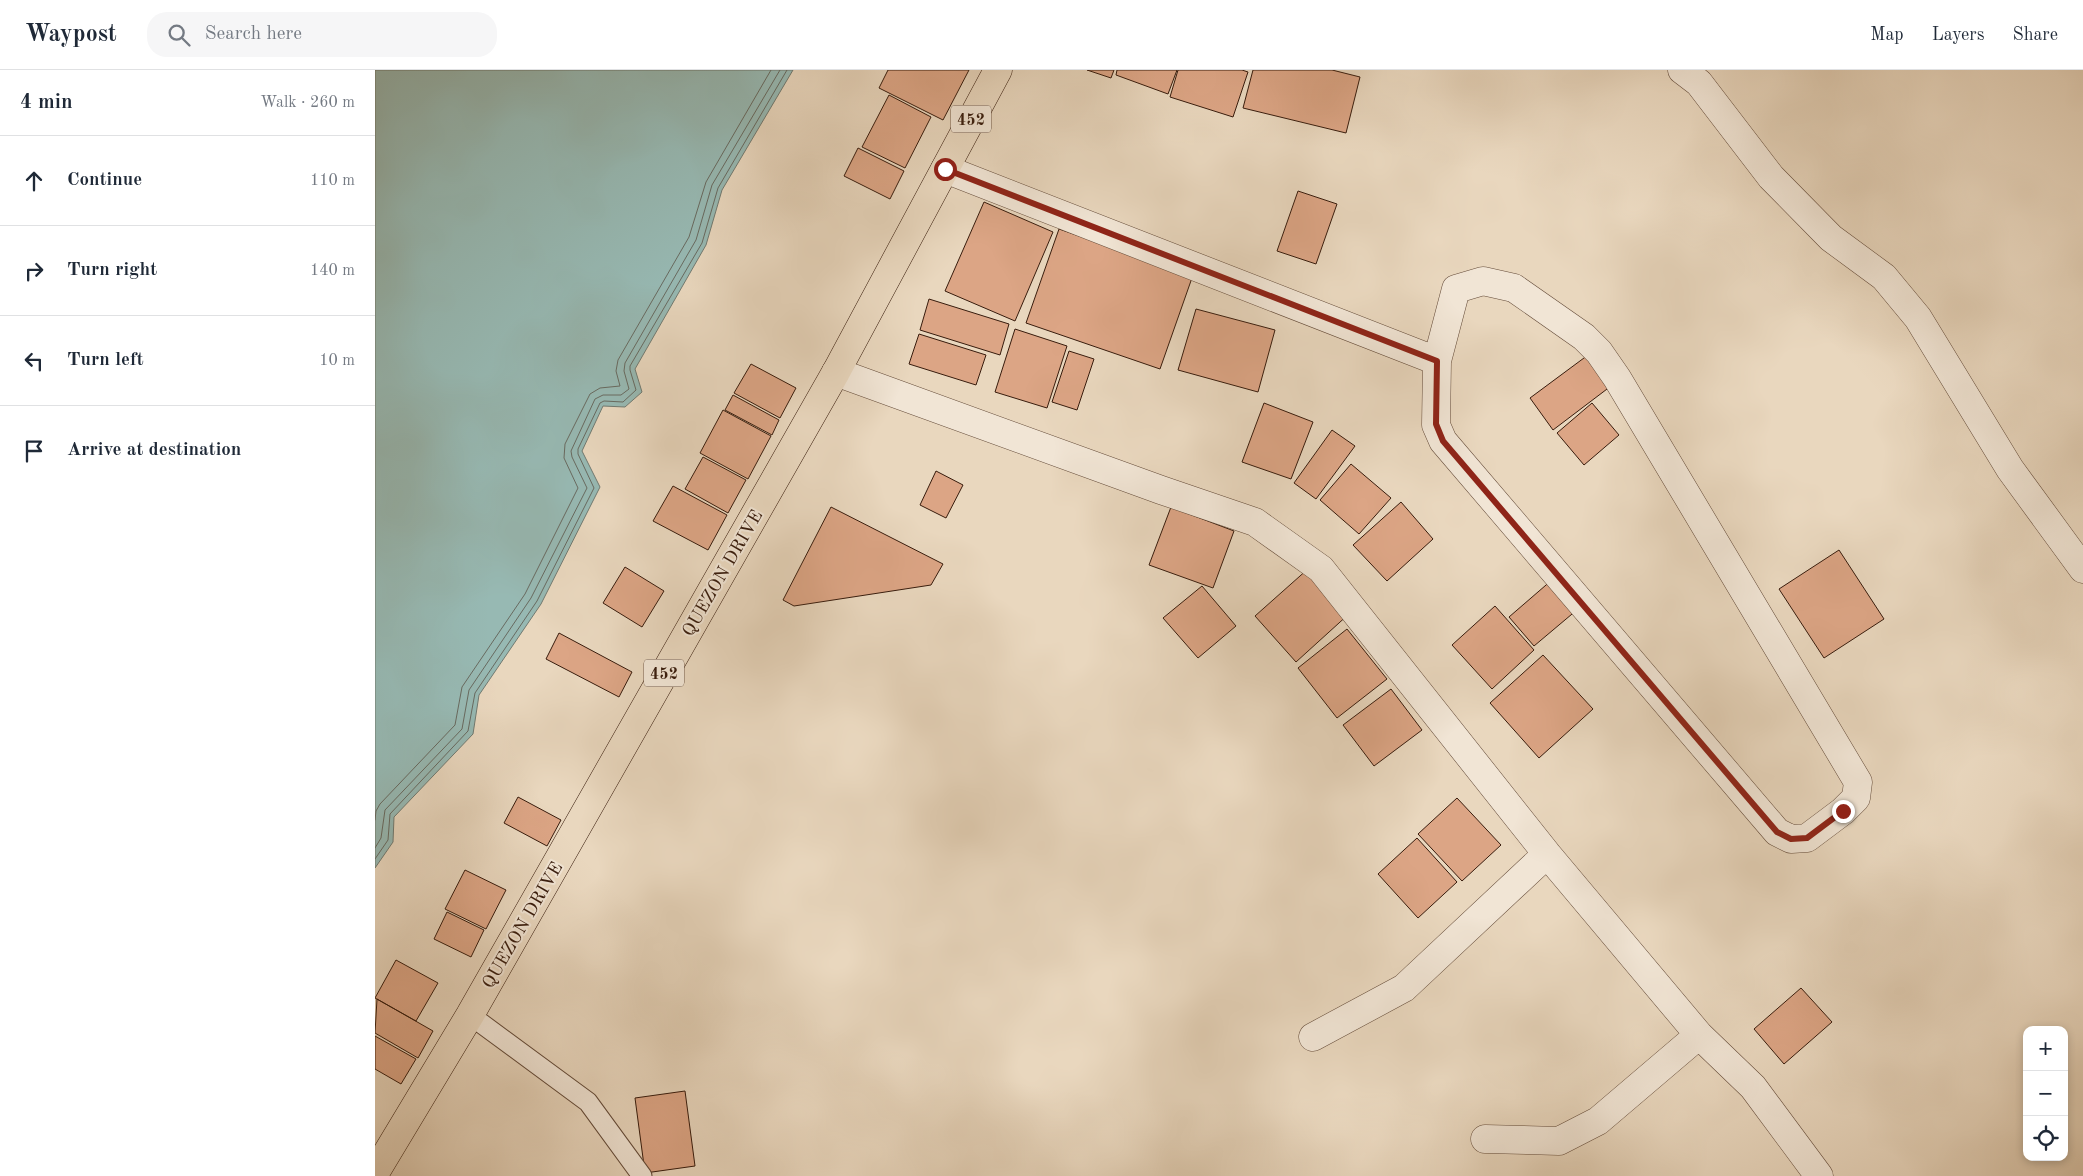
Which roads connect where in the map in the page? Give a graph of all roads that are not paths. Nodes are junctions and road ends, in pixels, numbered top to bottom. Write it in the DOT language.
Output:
graph roads {
  1 [pos="998,70"];
  2 [pos="1682,70"];
  3 [pos="945,169"];
  4 [pos="1437,361"];
  5 [pos="836,372"];
  6 [pos="2083,569"];
  7 [pos="1547,854"];
  8 [pos="471,1015"];
  9 [pos="1699,1035"];
  10 [pos="1313,1037"];
  11 [pos="1485,1139"];
  12 [pos="375,1173"];
  13 [pos="642,1176"];
  14 [pos="1819,1176"];
  1 -- 3 [label="highway, QUEZON DRIVE / 452"];
  2 -- 6 [label="street"];
  3 -- 4 [label="street"];
  3 -- 5 [label="highway, QUEZON DRIVE / 452"];
  4 -- 4 [label="street"];
  5 -- 7 [label="street"];
  5 -- 8 [label="highway, QUEZON DRIVE / 452"];
  7 -- 9 [label="street"];
  7 -- 10 [label="street"];
  8 -- 12 [label="highway, QUEZON DRIVE / 452"];
  8 -- 13 [label="lane"];
  9 -- 11 [label="street"];
  9 -- 14 [label="street"];
}
